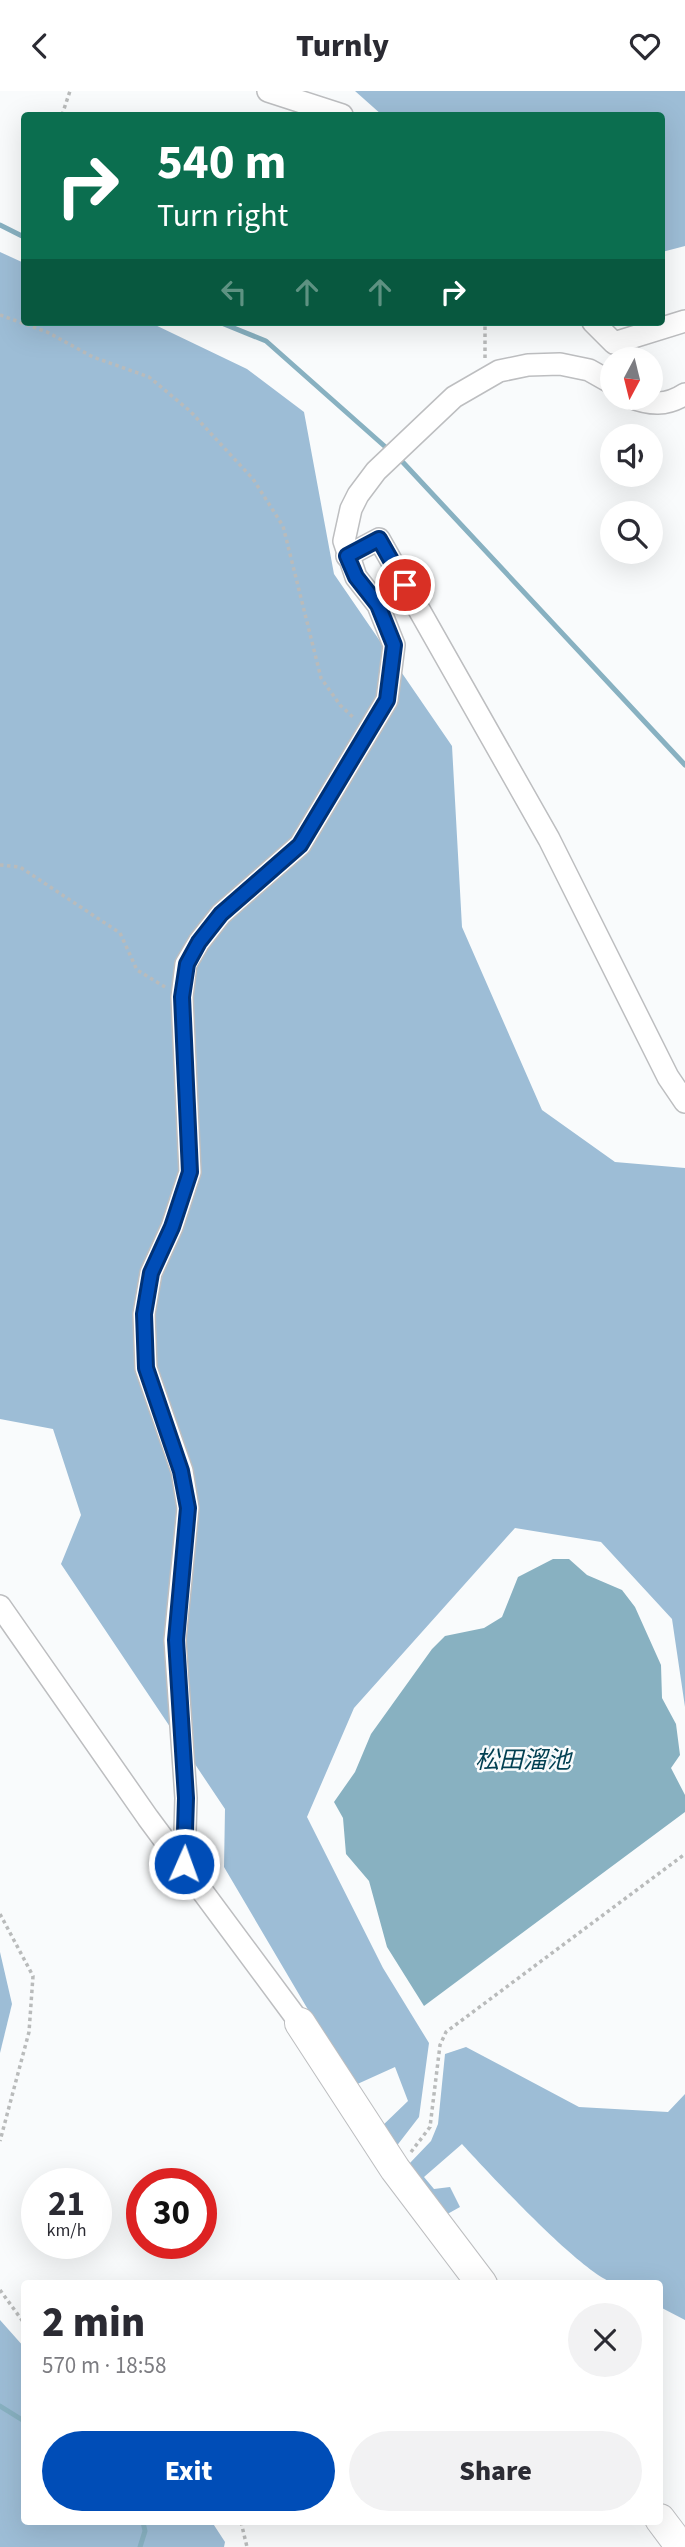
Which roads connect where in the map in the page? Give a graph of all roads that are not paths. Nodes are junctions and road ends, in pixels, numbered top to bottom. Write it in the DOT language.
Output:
graph roads {
  1 [pos="268,91"];
  2 [pos="333,112"];
  3 [pos="685,321"];
  4 [pos="597,326"];
  5 [pos="600,376"];
  6 [pos="685,394"];
  7 [pos="663,403"];
  8 [pos="347,556"];
  9 [pos="685,1102"];
  10 [pos="0,1606"];
  11 [pos="184,1864"];
  12 [pos="300,2023"];
  13 [pos="479,2280"];
  14 [pos="663,2523"];
  15 [pos="681,2547"];
  1 -- 2 [label="street"];
  3 -- 4 [label="street"];
  5 -- 8 [label="street"];
  6 -- 7 [label="street"];
  8 -- 9 [label="street"];
  8 -- 11 [label="street"];
  10 -- 11 [label="street"];
  11 -- 12 [label="street"];
  12 -- 13 [label="street"];
  14 -- 15 [label="street"];
}
